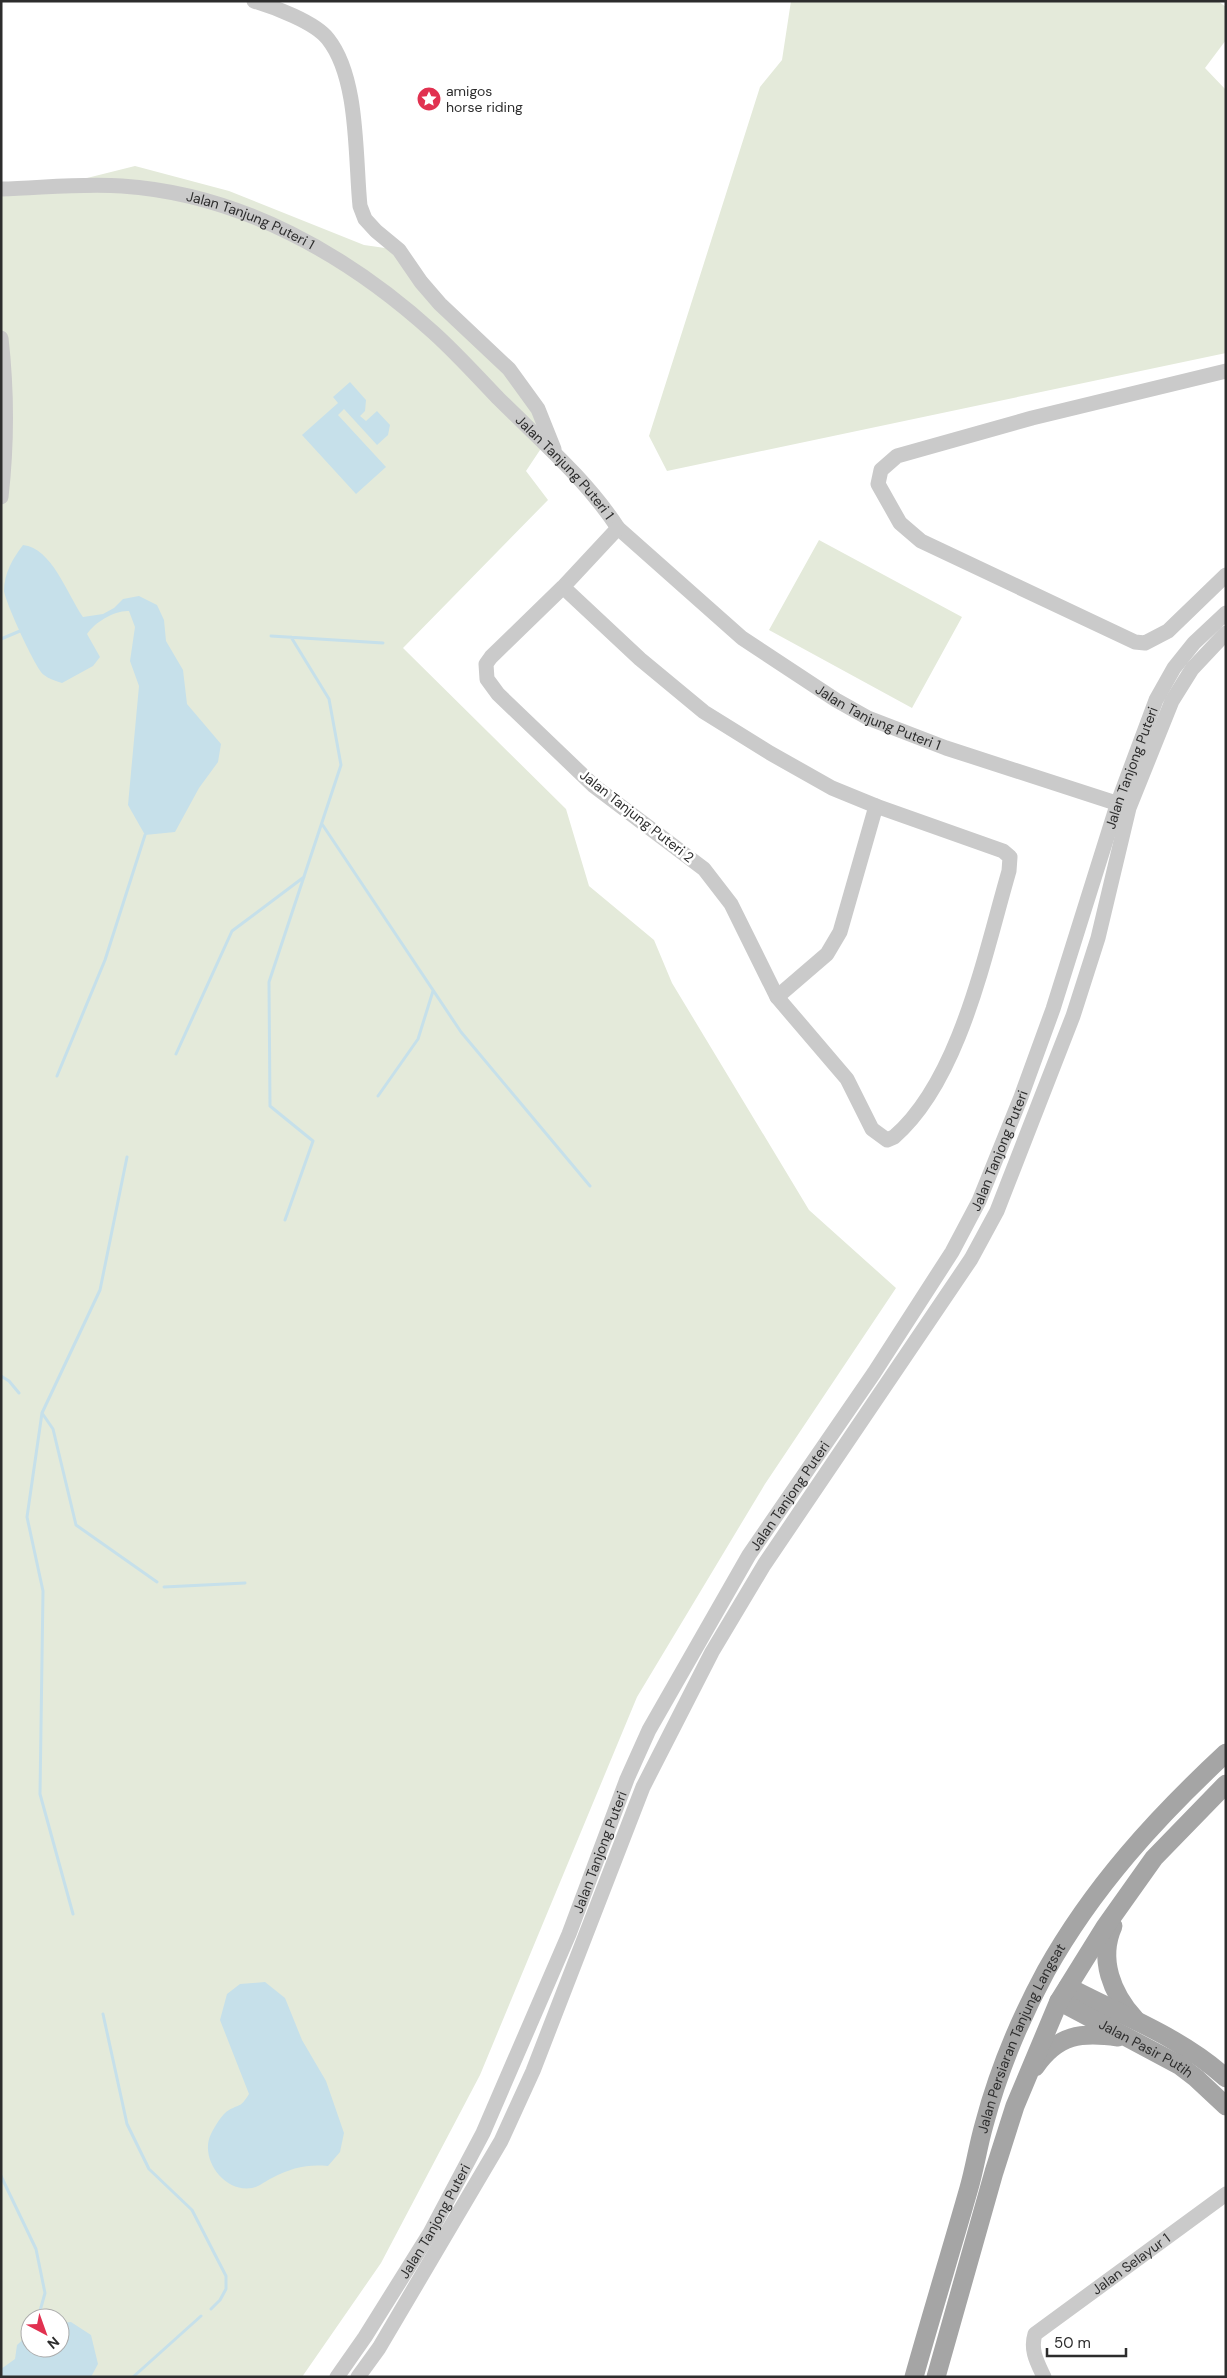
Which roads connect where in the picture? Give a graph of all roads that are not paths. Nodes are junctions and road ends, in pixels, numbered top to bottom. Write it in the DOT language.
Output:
graph roads {
  1 [pos="254,1"];
  2 [pos="1,189"];
  3 [pos="1,338"];
  4 [pos="1226,372"];
  5 [pos="561,461"];
  6 [pos="1,497"];
  7 [pos="618,528"];
  8 [pos="1226,575"];
  9 [pos="563,586"];
  10 [pos="1226,613"];
  11 [pos="1222,636"];
  12 [pos="1194,643"];
  13 [pos="1123,805"];
  14 [pos="876,806"];
  15 [pos="777,997"];
  16 [pos="1226,1753"];
  17 [pos="1226,1784"];
  18 [pos="1128,1893"];
  19 [pos="1093,1899"];
  20 [pos="1062,1992"];
  21 [pos="1137,2021"];
  22 [pos="1129,2039"];
  23 [pos="1226,2078"];
  24 [pos="999,2081"];
  25 [pos="1015,2106"];
  26 [pos="1226,2106"];
  27 [pos="484,2133"];
  28 [pos="501,2140"];
  29 [pos="1226,2194"];
  30 [pos="337,2377"];
  31 [pos="358,2377"];
  32 [pos="914,2377"];
  33 [pos="936,2377"];
  34 [pos="1044,2377"];
  1 -- 5 [label="street"];
  2 -- 5 [label="street, Jalan Tanjung Puteri 1"];
  3 -- 6 [label="street"];
  4 -- 8 [label="street"];
  5 -- 7 [label="street, Jalan Tanjung Puteri 1"];
  7 -- 9 [label="street, Jalan Tanjung Puteri 2"];
  7 -- 13 [label="street, Jalan Tanjung Puteri 1"];
  9 -- 14 [label="street"];
  9 -- 15 [label="street, Jalan Tanjung Puteri 2"];
  10 -- 12 [label="street, Jalan Tanjong Puteri"];
  11 -- 12 [label="street"];
  11 -- 13 [label="street, Jalan Tanjong Puteri"];
  12 -- 13 [label="street, Jalan Tanjong Puteri"];
  13 -- 27 [label="street, Jalan Tanjong Puteri"];
  13 -- 28 [label="street, Jalan Tanjong Puteri"];
  14 -- 15 [label="street"];
  14 -- 15 [label="street, Jalan Tanjung Puteri 2"];
  16 -- 19 [label="main road, Jalan Persiaran Tanjung Langsat"];
  17 -- 18 [label="main road, Jalan Persiaran Tanjung Langsat"];
  18 -- 20 [label="main road, Jalan Persiaran Tanjung Langsat"];
  18 -- 21 [label="main road"];
  19 -- 20 [label="main road"];
  19 -- 24 [label="main road, Jalan Persiaran Tanjung Langsat"];
  20 -- 21 [label="main road, Jalan Pasir Putih"];
  20 -- 22 [label="main road, Jalan Pasir Putih"];
  20 -- 24 [label="main road"];
  20 -- 25 [label="main road, Jalan Persiaran Tanjung Langsat"];
  21 -- 23 [label="main road, Jalan Pasir Putih"];
  22 -- 25 [label="main road"];
  22 -- 26 [label="main road, Jalan Pasir Putih"];
  24 -- 32 [label="main road, Jalan Persiaran Tanjung Langsat"];
  25 -- 33 [label="main road, Jalan Persiaran Tanjung Langsat"];
  27 -- 28 [label="street"];
  27 -- 30 [label="street, Jalan Tanjong Puteri"];
  28 -- 31 [label="street, Jalan Tanjong Puteri"];
  29 -- 34 [label="street, Jalan Selayur 1"];
}
